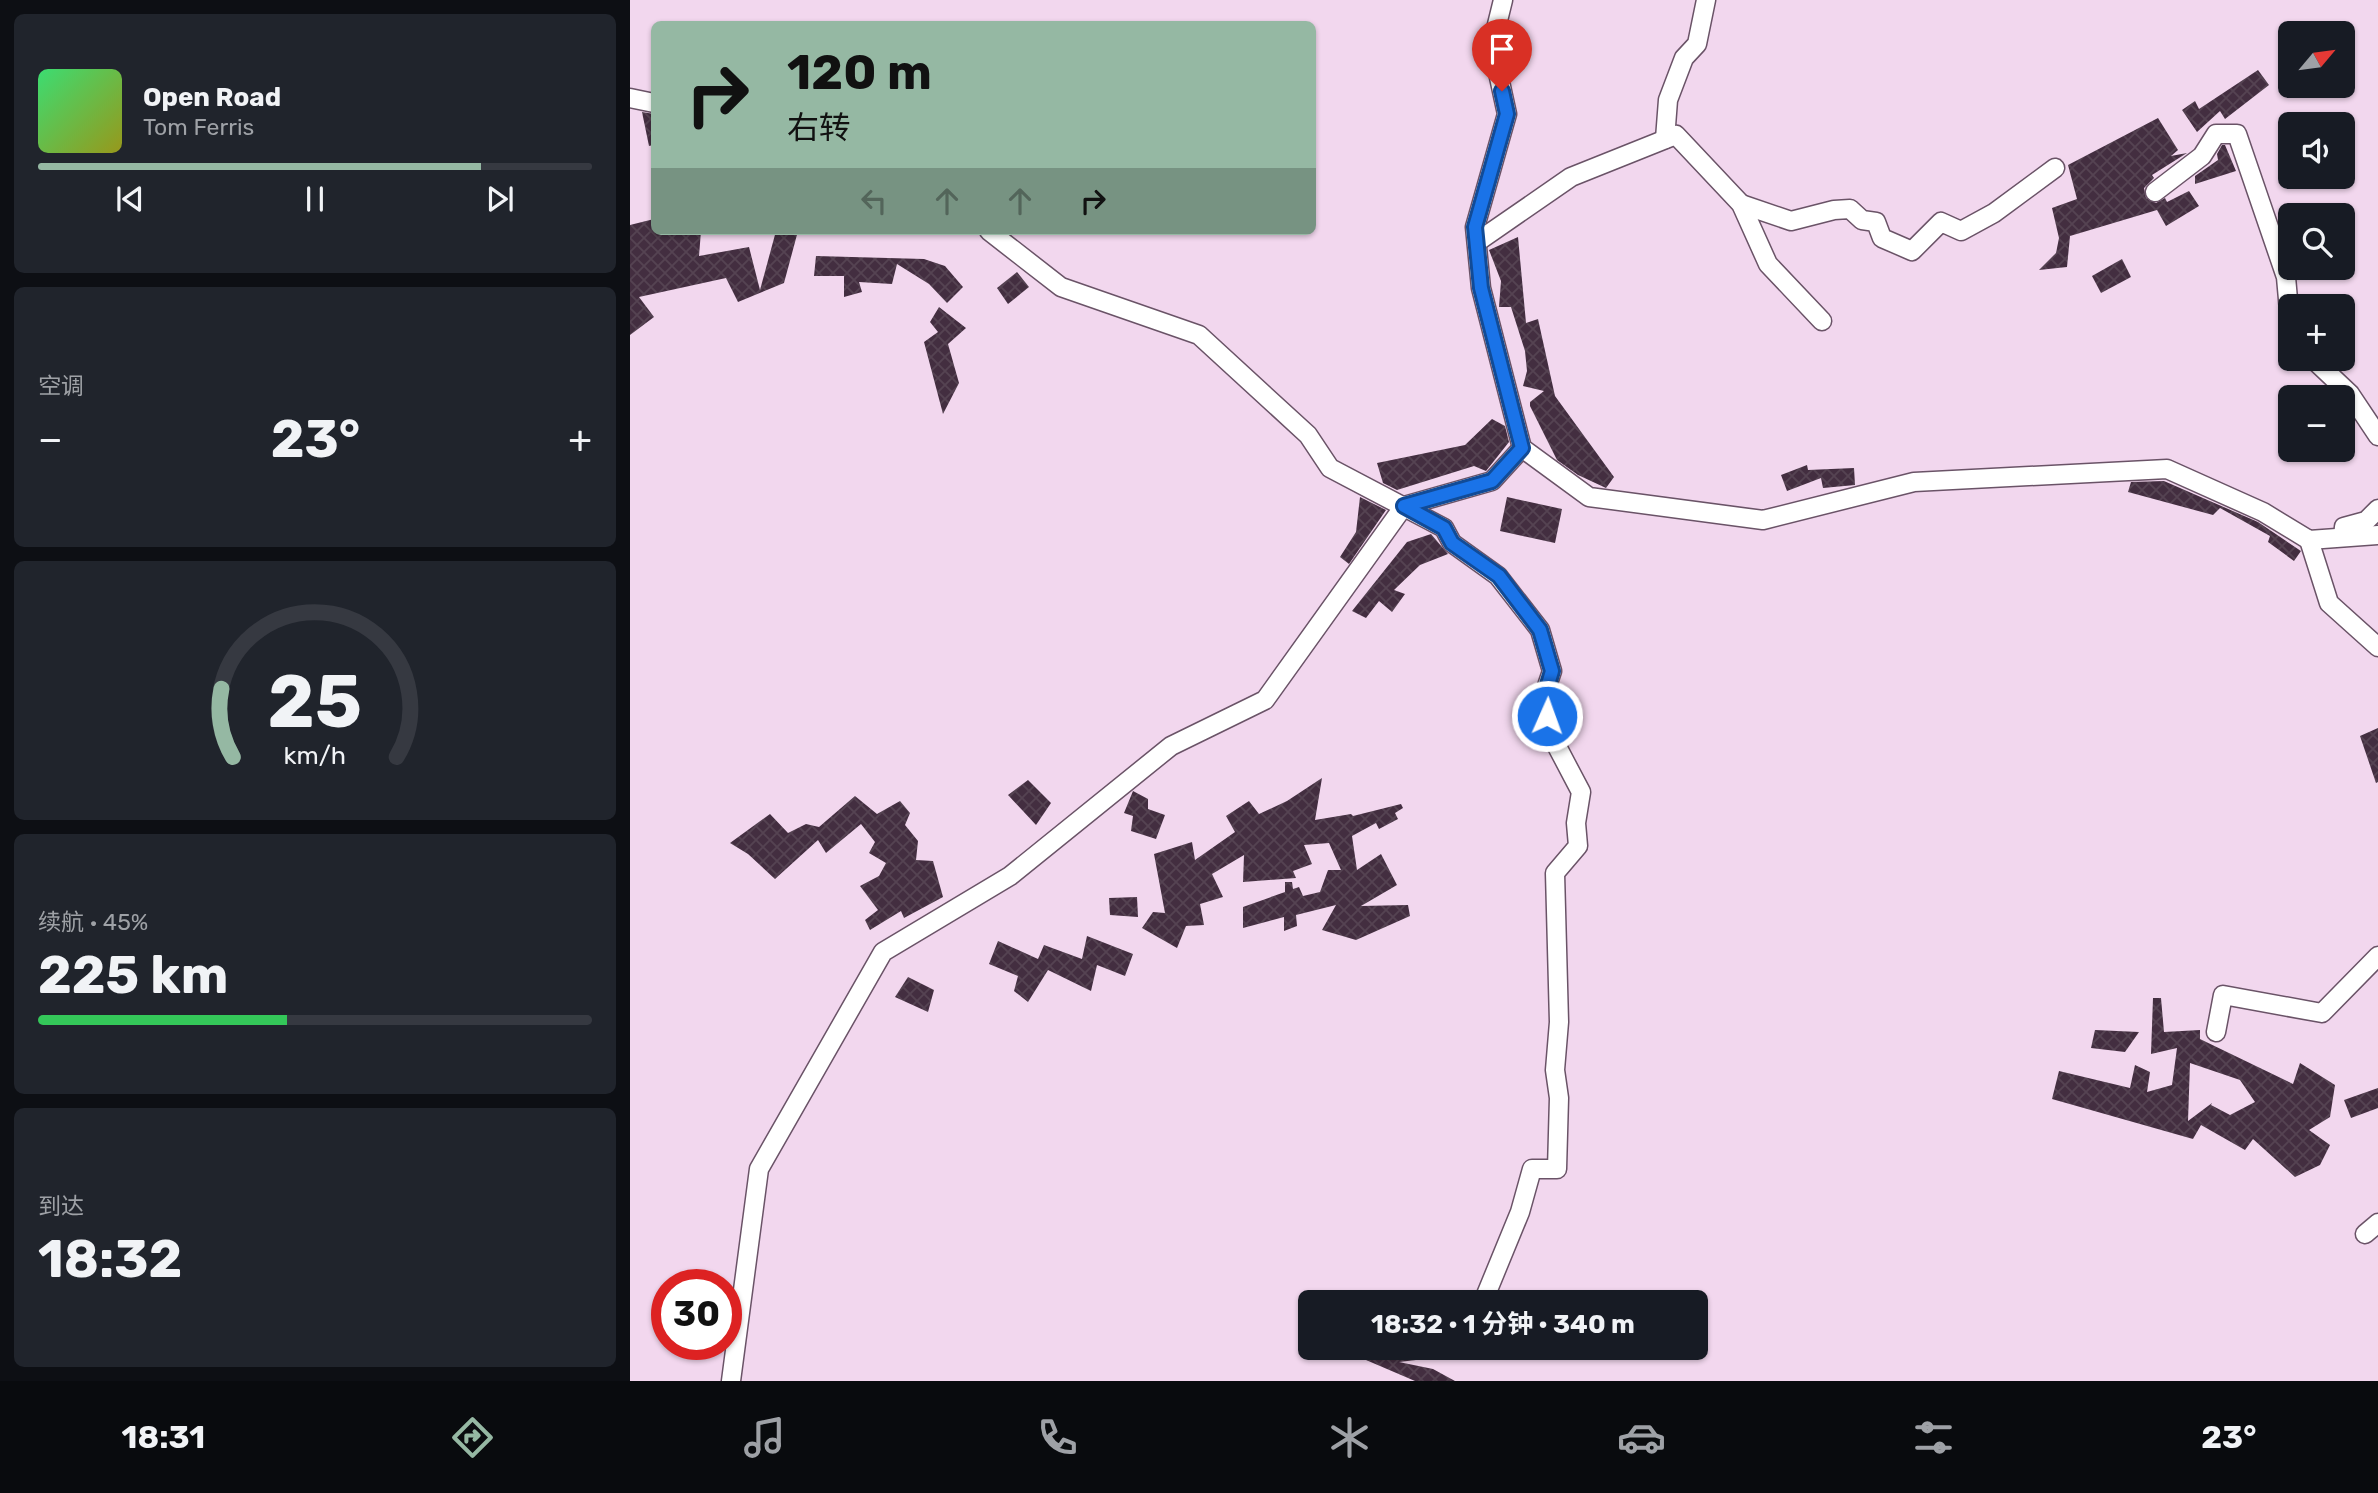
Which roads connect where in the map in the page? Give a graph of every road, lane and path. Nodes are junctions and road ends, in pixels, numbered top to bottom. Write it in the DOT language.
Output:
graph roads {
  1 [pos="1503,0"];
  2 [pos="1706,0"];
  3 [pos="630,98"];
  4 [pos="651,102"];
  5 [pos="1665,139"];
  6 [pos="2055,168"];
  7 [pos="2155,192"];
  8 [pos="1741,204"];
  9 [pos="994,235"];
  10 [pos="1477,242"];
  11 [pos="2288,294"];
  12 [pos="1822,321"];
  13 [pos="2326,371"];
  14 [pos="2378,436"];
  15 [pos="1522,448"];
  16 [pos="1404,506"];
  17 [pos="2378,509"];
  18 [pos="2378,535"];
  19 [pos="2343,537"];
  20 [pos="2309,540"];
  21 [pos="2378,647"];
  22 [pos="2378,956"];
  23 [pos="2216,1032"];
  24 [pos="1488,1290"];
  25 [pos="730,1381"];
  1 -- 10 [label="street"];
  2 -- 5 [label="street"];
  3 -- 4 [label="street"];
  5 -- 8 [label="street"];
  5 -- 10 [label="street"];
  6 -- 8 [label="street"];
  7 -- 11 [label="street"];
  8 -- 12 [label="street"];
  9 -- 16 [label="street"];
  10 -- 15 [label="street"];
  13 -- 14 [label="street"];
  15 -- 16 [label="street"];
  15 -- 20 [label="street"];
  16 -- 24 [label="street"];
  16 -- 25 [label="street"];
  17 -- 19 [label="street"];
  18 -- 19 [label="street"];
  19 -- 20 [label="street"];
  20 -- 21 [label="street"];
  22 -- 23 [label="street"];
}
